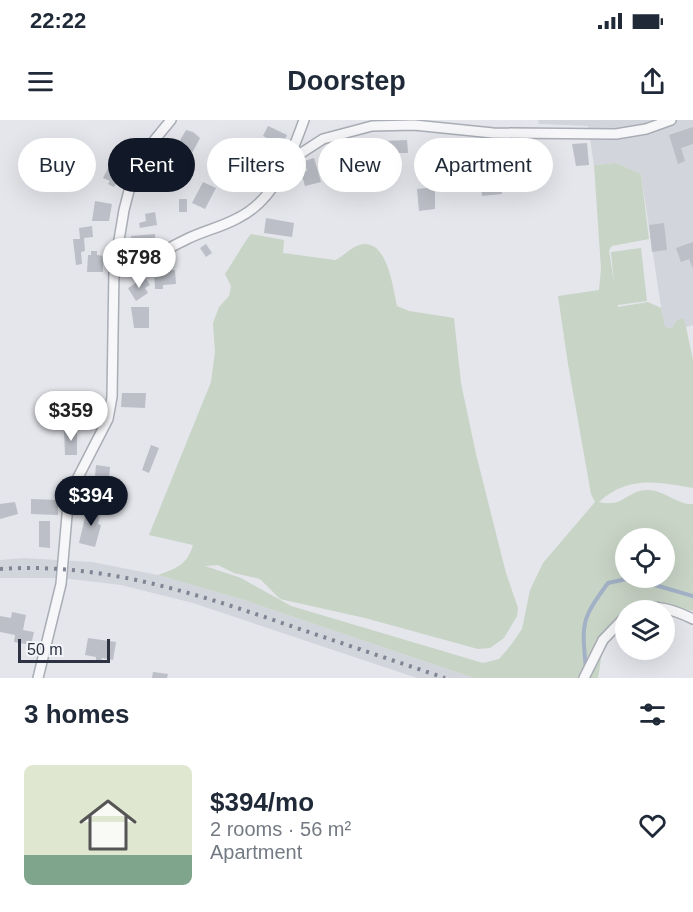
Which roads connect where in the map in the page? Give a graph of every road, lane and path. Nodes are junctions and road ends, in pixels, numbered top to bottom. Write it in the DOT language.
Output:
graph roads {
  1 [pos="171,120"];
  2 [pos="304,120"];
  3 [pos="671,120"];
  4 [pos="297,138"];
  5 [pos="306,150"];
  6 [pos="268,192"];
  7 [pos="114,270"];
  8 [pos="675,612"];
  9 [pos="693,619"];
  10 [pos="615,627"];
  11 [pos="38,678"];
  12 [pos="584,678"];
  1 -- 7 [label="street"];
  2 -- 4 [label="street"];
  3 -- 5 [label="street"];
  6 -- 7 [label="street"];
  7 -- 11 [label="street"];
  8 -- 9 [label="street"];
  10 -- 12 [label="street"];
}
